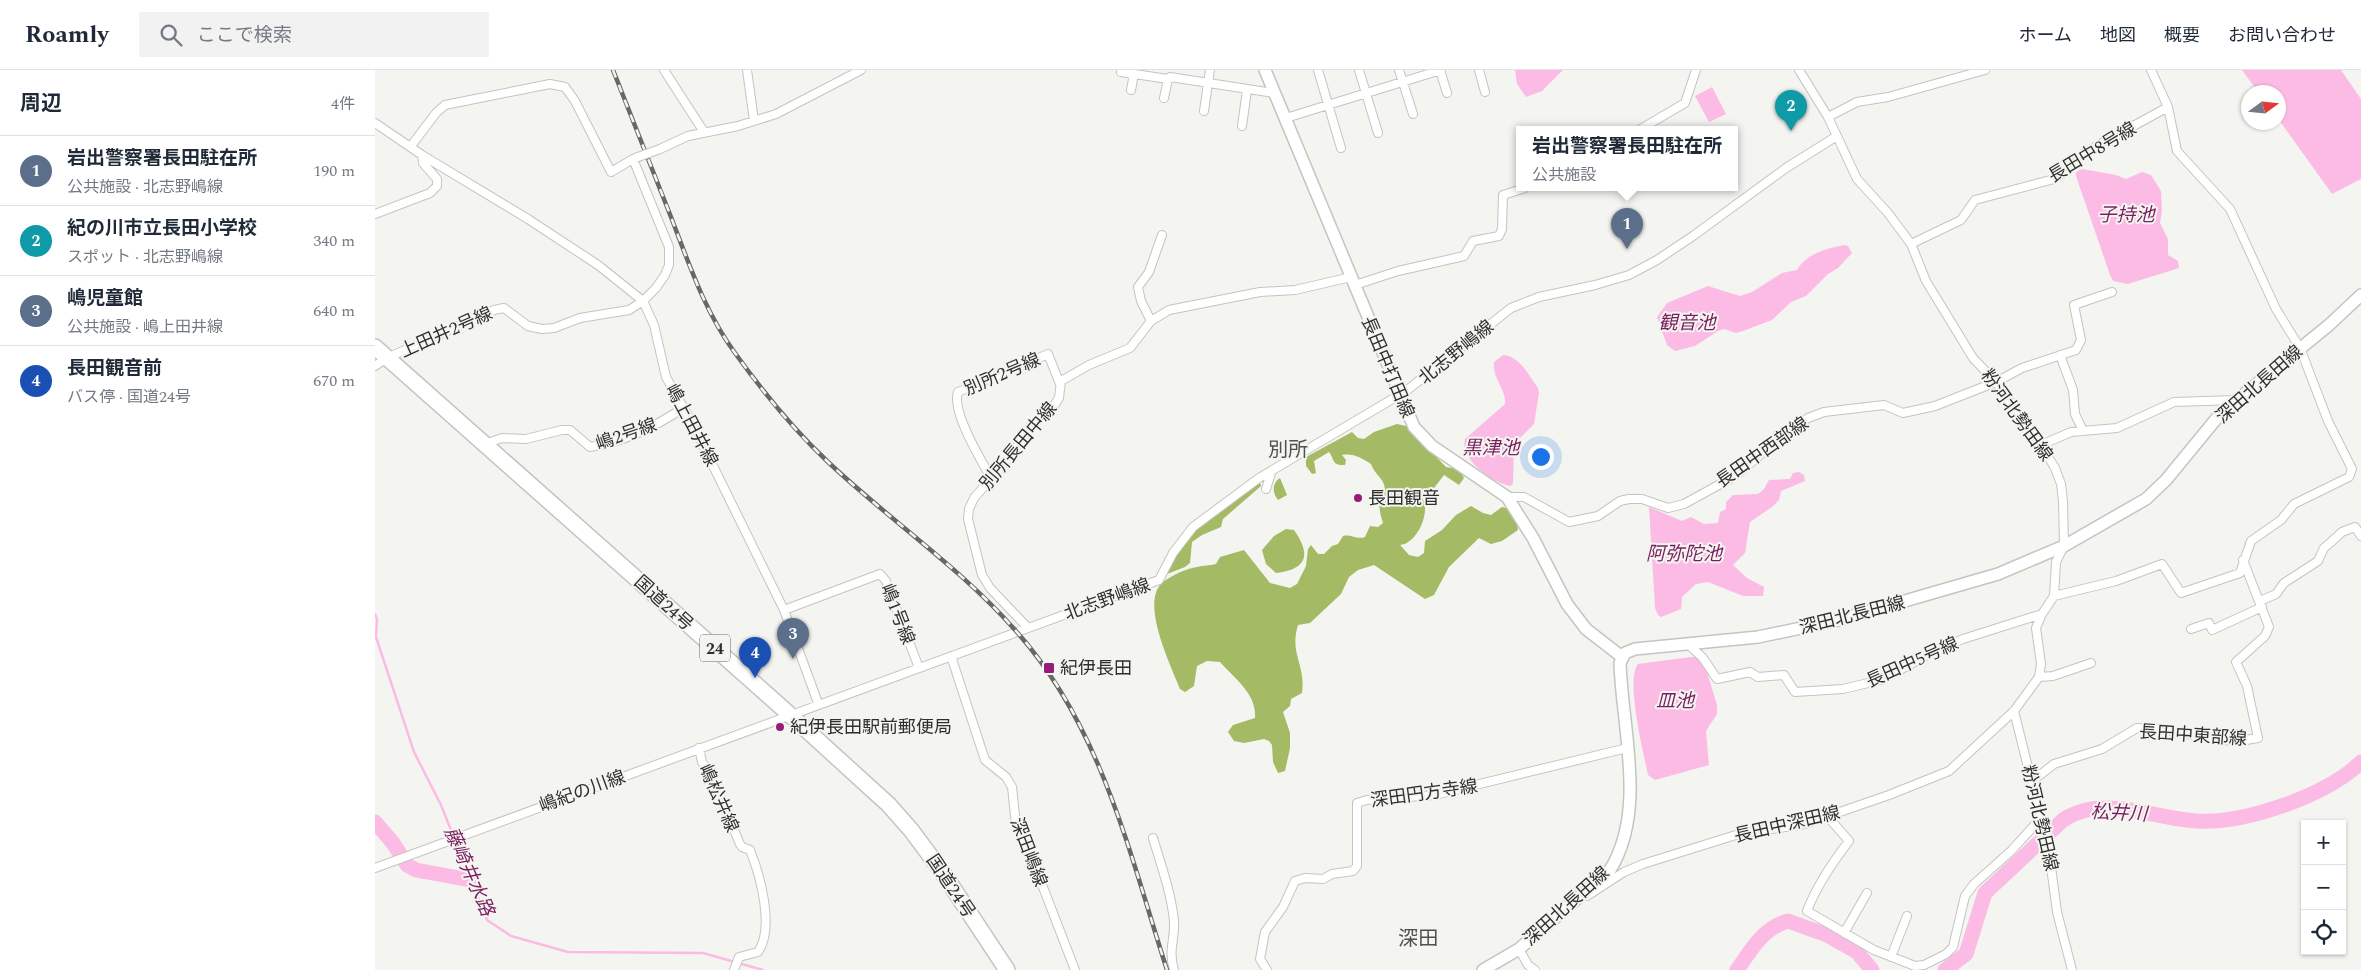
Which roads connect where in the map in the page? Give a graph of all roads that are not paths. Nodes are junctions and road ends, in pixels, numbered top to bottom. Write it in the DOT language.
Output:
graph roads {
  1 [pos="664,70"];
  2 [pos="747,70"];
  3 [pos="861,70"];
  4 [pos="1210,70"];
  5 [pos="1265,70"];
  6 [pos="1318,70"];
  7 [pos="1359,70"];
  8 [pos="1399,70"];
  9 [pos="1440,70"];
  10 [pos="1479,70"];
  11 [pos="1696,70"];
  12 [pos="1799,70"];
  13 [pos="1985,70"];
  14 [pos="2151,70"];
  15 [pos="1121,72"];
  16 [pos="1134,74"];
  17 [pos="1170,75"];
  18 [pos="1402,82"];
  19 [pos="1208,83"];
  20 [pos="1131,90"];
  21 [pos="1247,90"];
  22 [pos="1485,92"];
  23 [pos="1274,93"];
  24 [pos="1366,93"];
  25 [pos="1447,94"];
  26 [pos="1164,98"];
  27 [pos="1329,104"];
  28 [pos="2168,107"];
  29 [pos="1204,111"];
  30 [pos="1413,114"];
  31 [pos="1828,117"];
  32 [pos="1286,118"];
  33 [pos="753,121"];
  34 [pos="375,123"];
  35 [pos="1242,126"];
  36 [pos="1646,126"];
  37 [pos="704,132"];
  38 [pos="1378,133"];
  39 [pos="1837,136"];
  40 [pos="411,146"];
  41 [pos="1341,148"];
  42 [pos="423,155"];
  43 [pos="636,158"];
  44 [pos="1516,191"];
  45 [pos="375,214"];
  46 [pos="1162,235"];
  47 [pos="1911,244"];
  48 [pos="1353,281"];
  49 [pos="2113,292"];
  50 [pos="2361,295"];
  51 [pos="643,301"];
  52 [pos="1151,321"];
  53 [pos="375,347"];
  54 [pos="2300,348"];
  55 [pos="2061,355"];
  56 [pos="381,362"];
  57 [pos="1996,382"];
  58 [pos="1060,384"];
  59 [pos="1399,396"];
  60 [pos="2235,400"];
  61 [pos="683,408"];
  62 [pos="2083,431"];
  63 [pos="485,444"];
  64 [pos="2041,445"];
  65 [pos="2361,467"];
  66 [pos="2352,469"];
  67 [pos="1272,470"];
  68 [pos="991,478"];
  69 [pos="1266,489"];
  70 [pos="1507,497"];
  71 [pos="2361,536"];
  72 [pos="2064,546"];
  73 [pos="2243,560"];
  74 [pos="2054,596"];
  75 [pos="2261,604"];
  76 [pos="785,610"];
  77 [pos="2041,614"];
  78 [pos="1028,628"];
  79 [pos="2191,629"];
  80 [pos="1689,645"];
  81 [pos="951,656"];
  82 [pos="1622,657"];
  83 [pos="2091,663"];
  84 [pos="919,668"];
  85 [pos="2039,677"];
  86 [pos="818,703"];
  87 [pos="2014,711"];
  88 [pos="789,714"];
  89 [pos="699,748"];
  90 [pos="1627,748"];
  91 [pos="2032,780"];
  92 [pos="1828,817"];
  93 [pos="2042,821"];
  94 [pos="1153,838"];
  95 [pos="375,868"];
  96 [pos="1867,893"];
  97 [pos="1572,902"];
  98 [pos="1907,916"];
  99 [pos="1844,933"];
  100 [pos="1519,949"];
  101 [pos="1891,957"];
  102 [pos="736,965"];
  103 [pos="1007,970"];
  104 [pos="1075,970"];
  105 [pos="1174,970"];
  106 [pos="1267,970"];
  107 [pos="1483,970"];
  108 [pos="1535,970"];
  109 [pos="2072,970"];
  1 -- 37 [label="street"];
  2 -- 33 [label="street"];
  3 -- 33 [label="street"];
  4 -- 19 [label="street"];
  5 -- 23 [label="street, 長田中打田線"];
  6 -- 27 [label="street"];
  7 -- 24 [label="street"];
  8 -- 18 [label="street"];
  9 -- 18 [label="street"];
  9 -- 25 [label="street"];
  10 -- 22 [label="street"];
  11 -- 36 [label="street"];
  12 -- 31 [label="street, 粉河北勢田線"];
  13 -- 31 [label="street"];
  14 -- 28 [label="street"];
  15 -- 16 [label="street"];
  16 -- 17 [label="street"];
  16 -- 20 [label="street"];
  17 -- 19 [label="street"];
  17 -- 26 [label="street"];
  18 -- 24 [label="street"];
  18 -- 30 [label="street"];
  19 -- 21 [label="street"];
  19 -- 29 [label="street"];
  21 -- 23 [label="street"];
  21 -- 35 [label="street"];
  23 -- 32 [label="street, 長田中打田線"];
  24 -- 27 [label="street"];
  24 -- 38 [label="street"];
  27 -- 32 [label="street"];
  27 -- 41 [label="street"];
  28 -- 47 [label="street, 長田中8号線"];
  28 -- 54 [label="street"];
  31 -- 39 [label="street, 粉河北勢田線"];
  32 -- 48 [label="street, 長田中打田線"];
  33 -- 37 [label="street"];
  34 -- 40 [label="street, 嶋上田井線"];
  37 -- 43 [label="street, bridge"];
  39 -- 47 [label="street, 粉河北勢田線"];
  39 -- 59 [label="street, 北志野嶋線"];
  40 -- 42 [label="street, 嶋上田井線"];
  40 -- 43 [label="street"];
  42 -- 45 [label="street"];
  42 -- 51 [label="street, 嶋上田井線"];
  43 -- 51 [label="street"];
  44 -- 48 [label="street, 別所長田中線"];
  46 -- 52 [label="street"];
  47 -- 57 [label="street, 粉河北勢田線"];
  48 -- 52 [label="street, 別所長田中線"];
  48 -- 59 [label="street, 長田中打田線"];
  49 -- 55 [label="street, 長田中西部線"];
  50 -- 54 [label="street, 深田北長田線"];
  51 -- 56 [label="street, 上田井2号線"];
  51 -- 61 [label="street, 嶋上田井線"];
  52 -- 58 [label="street, 別所長田中線"];
  53 -- 56 [label="highway, 国道24号 / 24"];
  54 -- 60 [label="street, 深田北長田線"];
  54 -- 66 [label="street"];
  55 -- 57 [label="street, 長田中西部線"];
  55 -- 62 [label="street"];
  56 -- 63 [label="highway, 国道24号 / 24"];
  57 -- 64 [label="street, 粉河北勢田線"];
  57 -- 70 [label="street, 長田中西部線"];
  58 -- 68 [label="street, 別所長田中線"];
  58 -- 68 [label="street, 別所2号線"];
  59 -- 67 [label="street, 北志野嶋線"];
  59 -- 70 [label="street, 長田中打田線"];
  60 -- 62 [label="street"];
  60 -- 72 [label="street, 深田北長田線"];
  61 -- 63 [label="street, 嶋2号線"];
  61 -- 76 [label="street, 嶋上田井線"];
  62 -- 64 [label="street"];
  63 -- 88 [label="highway, 国道24号 / 24"];
  64 -- 72 [label="street, 粉河北勢田線"];
  65 -- 66 [label="street"];
  66 -- 73 [label="street"];
  67 -- 69 [label="street"];
  67 -- 78 [label="street, 北志野嶋線"];
  68 -- 78 [label="street, 別所長田中線"];
  70 -- 82 [label="street, 長田中打田線"];
  71 -- 75 [label="street"];
  72 -- 74 [label="street, 粉河北勢田線"];
  72 -- 80 [label="street, 深田北長田線"];
  73 -- 74 [label="street"];
  73 -- 75 [label="street, 長田中東部線"];
  74 -- 77 [label="street"];
  75 -- 79 [label="street"];
  75 -- 91 [label="street, 長田中東部線"];
  76 -- 84 [label="street, 嶋1号線"];
  76 -- 86 [label="street, 嶋上田井線"];
  77 -- 80 [label="street, 長田中5号線"];
  77 -- 85 [label="street"];
  78 -- 81 [label="street, 北志野嶋線"];
  80 -- 82 [label="street, 深田北長田線"];
  81 -- 84 [label="street, 北志野嶋線"];
  81 -- 104 [label="street, 深田嶋線"];
  82 -- 90 [label="street, 深田北長田線"];
  83 -- 85 [label="street"];
  84 -- 86 [label="street, 北志野嶋線"];
  85 -- 87 [label="street"];
  86 -- 88 [label="street, 北志野嶋線"];
  87 -- 91 [label="street, 粉河北勢田線"];
  87 -- 92 [label="street, 長田中深田線"];
  88 -- 89 [label="street, 嶋紀の川線"];
  88 -- 103 [label="highway, 国道24号 / 24"];
  89 -- 95 [label="street, 嶋紀の川線"];
  89 -- 102 [label="street, 嶋松井線"];
  90 -- 97 [label="street, 深田北長田線"];
  90 -- 106 [label="street, 深田円方寺線"];
  91 -- 93 [label="street, 粉河北勢田線"];
  92 -- 97 [label="street, 長田中深田線"];
  92 -- 99 [label="street"];
  93 -- 101 [label="street"];
  93 -- 109 [label="street, 粉河北勢田線"];
  94 -- 105 [label="street"];
  96 -- 99 [label="street"];
  97 -- 100 [label="street, 深田北長田線"];
  98 -- 101 [label="street"];
  99 -- 101 [label="street"];
  100 -- 107 [label="street, 深田北長田線"];
  100 -- 108 [label="street"];
}
